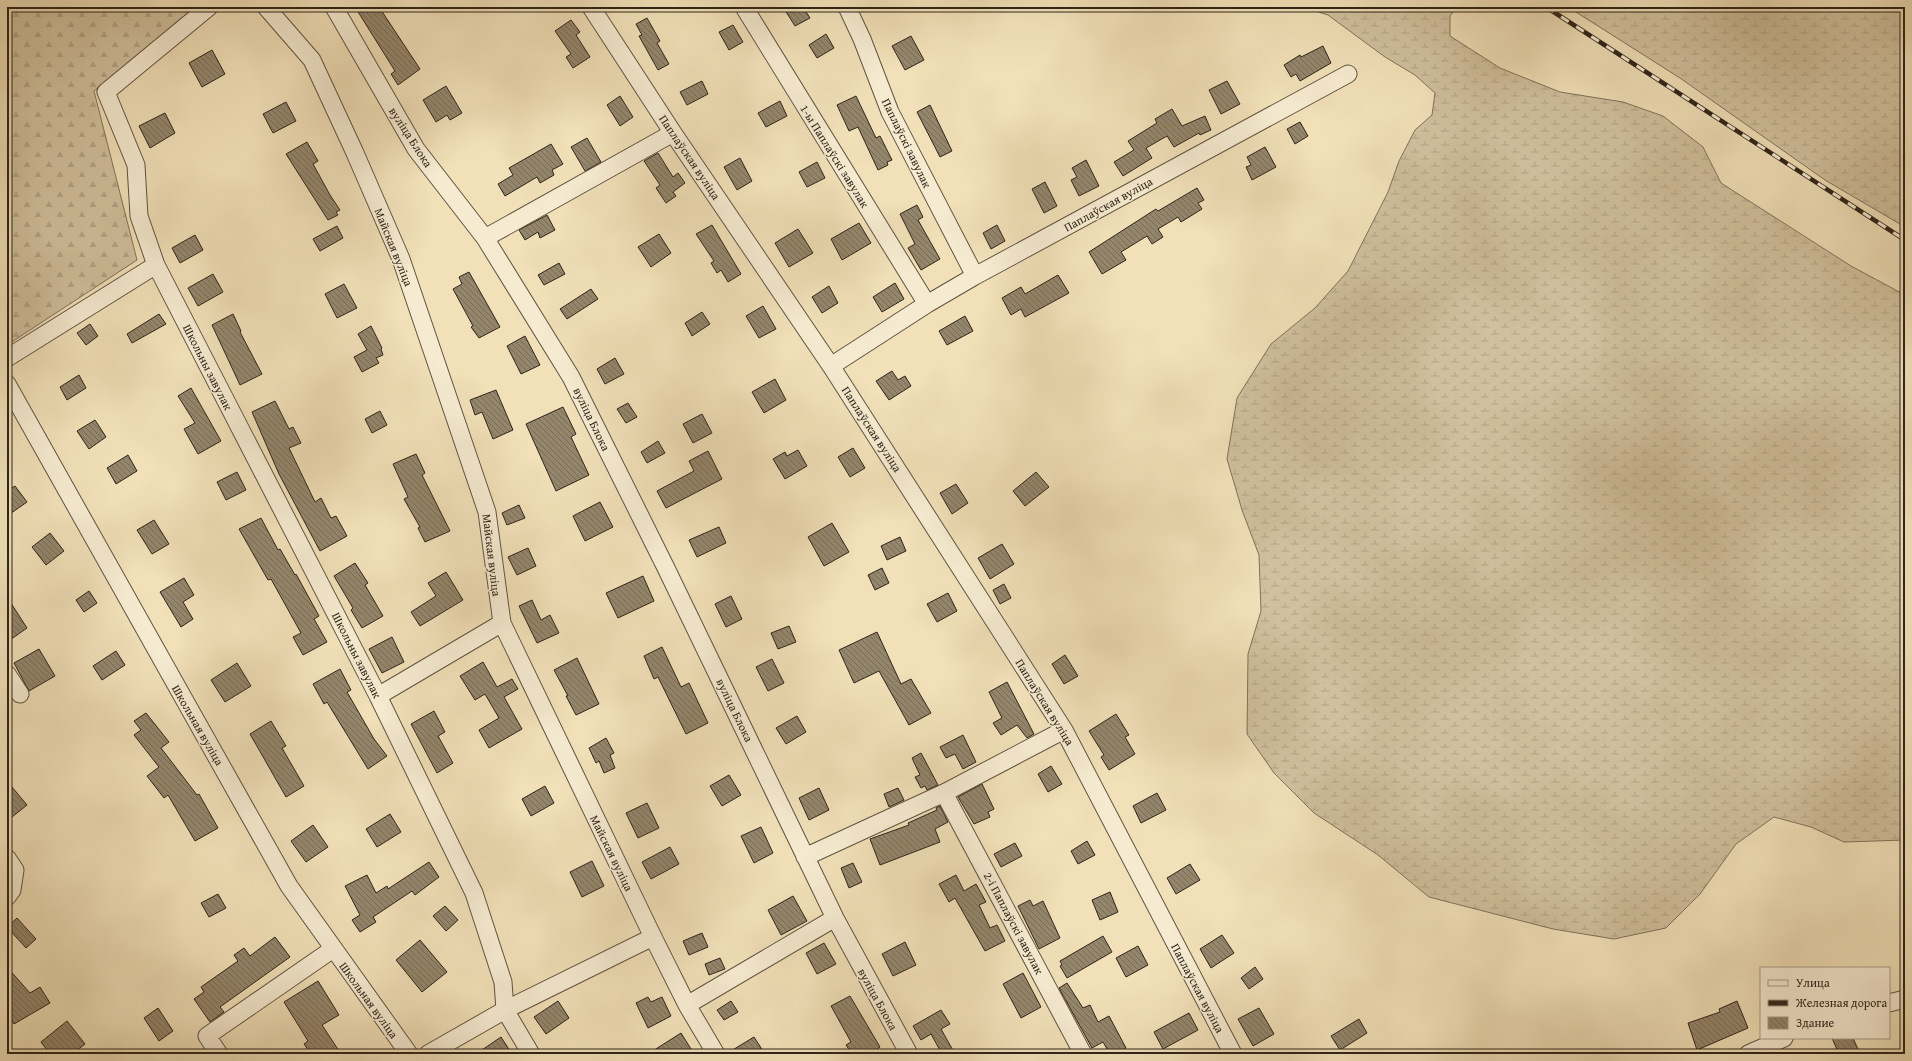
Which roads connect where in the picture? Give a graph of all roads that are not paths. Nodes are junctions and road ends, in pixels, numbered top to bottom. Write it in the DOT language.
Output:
graph roads {
  1 [pos="209,7"];
  2 [pos="266,7"];
  3 [pos="334,7"];
  4 [pos="591,7"];
  5 [pos="744,7"];
  6 [pos="847,7"];
  7 [pos="1348,74"];
  8 [pos="673,133"];
  9 [pos="485,238"];
  10 [pos="156,265"];
  11 [pos="975,276"];
  12 [pos="926,304"];
  13 [pos="7,358"];
  14 [pos="831,366"];
  15 [pos="7,384"];
  16 [pos="502,623"];
  17 [pos="7,674"];
  18 [pos="20,694"];
  19 [pos="378,696"];
  20 [pos="1064,730"];
  21 [pos="944,793"];
  22 [pos="805,857"];
  23 [pos="7,858"];
  24 [pos="7,897"];
  25 [pos="834,918"];
  26 [pos="653,937"];
  27 [pos="333,949"];
  28 [pos="1905,999"];
  29 [pos="1890,1003"];
  30 [pos="687,1005"];
  31 [pos="505,1010"];
  32 [pos="1782,1039"];
  33 [pos="219,1054"];
  34 [pos="409,1054"];
  35 [pos="428,1054"];
  36 [pos="531,1054"];
  37 [pos="716,1054"];
  38 [pos="909,1054"];
  39 [pos="1083,1054"];
  40 [pos="1233,1054"];
  41 [pos="1748,1054"];
  1 -- 10 [label="street, Школьны завулак"];
  2 -- 16 [label="street, Майская вуліца"];
  3 -- 9 [label="street, вуліца Блока"];
  4 -- 8 [label="street, Паплаўская вуліца"];
  5 -- 12 [label="street, 1-ы Паплаўскі завулак"];
  6 -- 11 [label="street, Паплаўскі завулак"];
  7 -- 11 [label="street, Паплаўская вуліца"];
  8 -- 9 [label="street"];
  8 -- 14 [label="street, Паплаўская вуліца"];
  9 -- 22 [label="street, вуліца Блока"];
  10 -- 13 [label="street"];
  10 -- 19 [label="street, Школьны завулак"];
  11 -- 12 [label="street, Паплаўская вуліца"];
  12 -- 14 [label="street, Паплаўская вуліца"];
  14 -- 20 [label="street, Паплаўская вуліца"];
  15 -- 27 [label="street, Школьная вуліца"];
  16 -- 19 [label="street"];
  16 -- 26 [label="street, Майская вуліца"];
  17 -- 18 [label="street"];
  19 -- 31 [label="street, Школьны завулак"];
  20 -- 21 [label="street"];
  20 -- 40 [label="street, Паплаўская вуліца"];
  21 -- 22 [label="street"];
  21 -- 39 [label="street, 2-і Паплаўскі завулак"];
  22 -- 25 [label="street, вуліца Блока"];
  23 -- 24 [label="street"];
  25 -- 30 [label="street"];
  25 -- 38 [label="street, вуліца Блока"];
  26 -- 30 [label="street, Майская вуліца"];
  26 -- 31 [label="street"];
  27 -- 33 [label="street"];
  27 -- 34 [label="street, Школьная вуліца"];
  28 -- 29 [label="street"];
  30 -- 37 [label="street, Майская вуліца"];
  31 -- 35 [label="street"];
  31 -- 36 [label="street, Школьны завулак"];
  32 -- 41 [label="street"];
}
